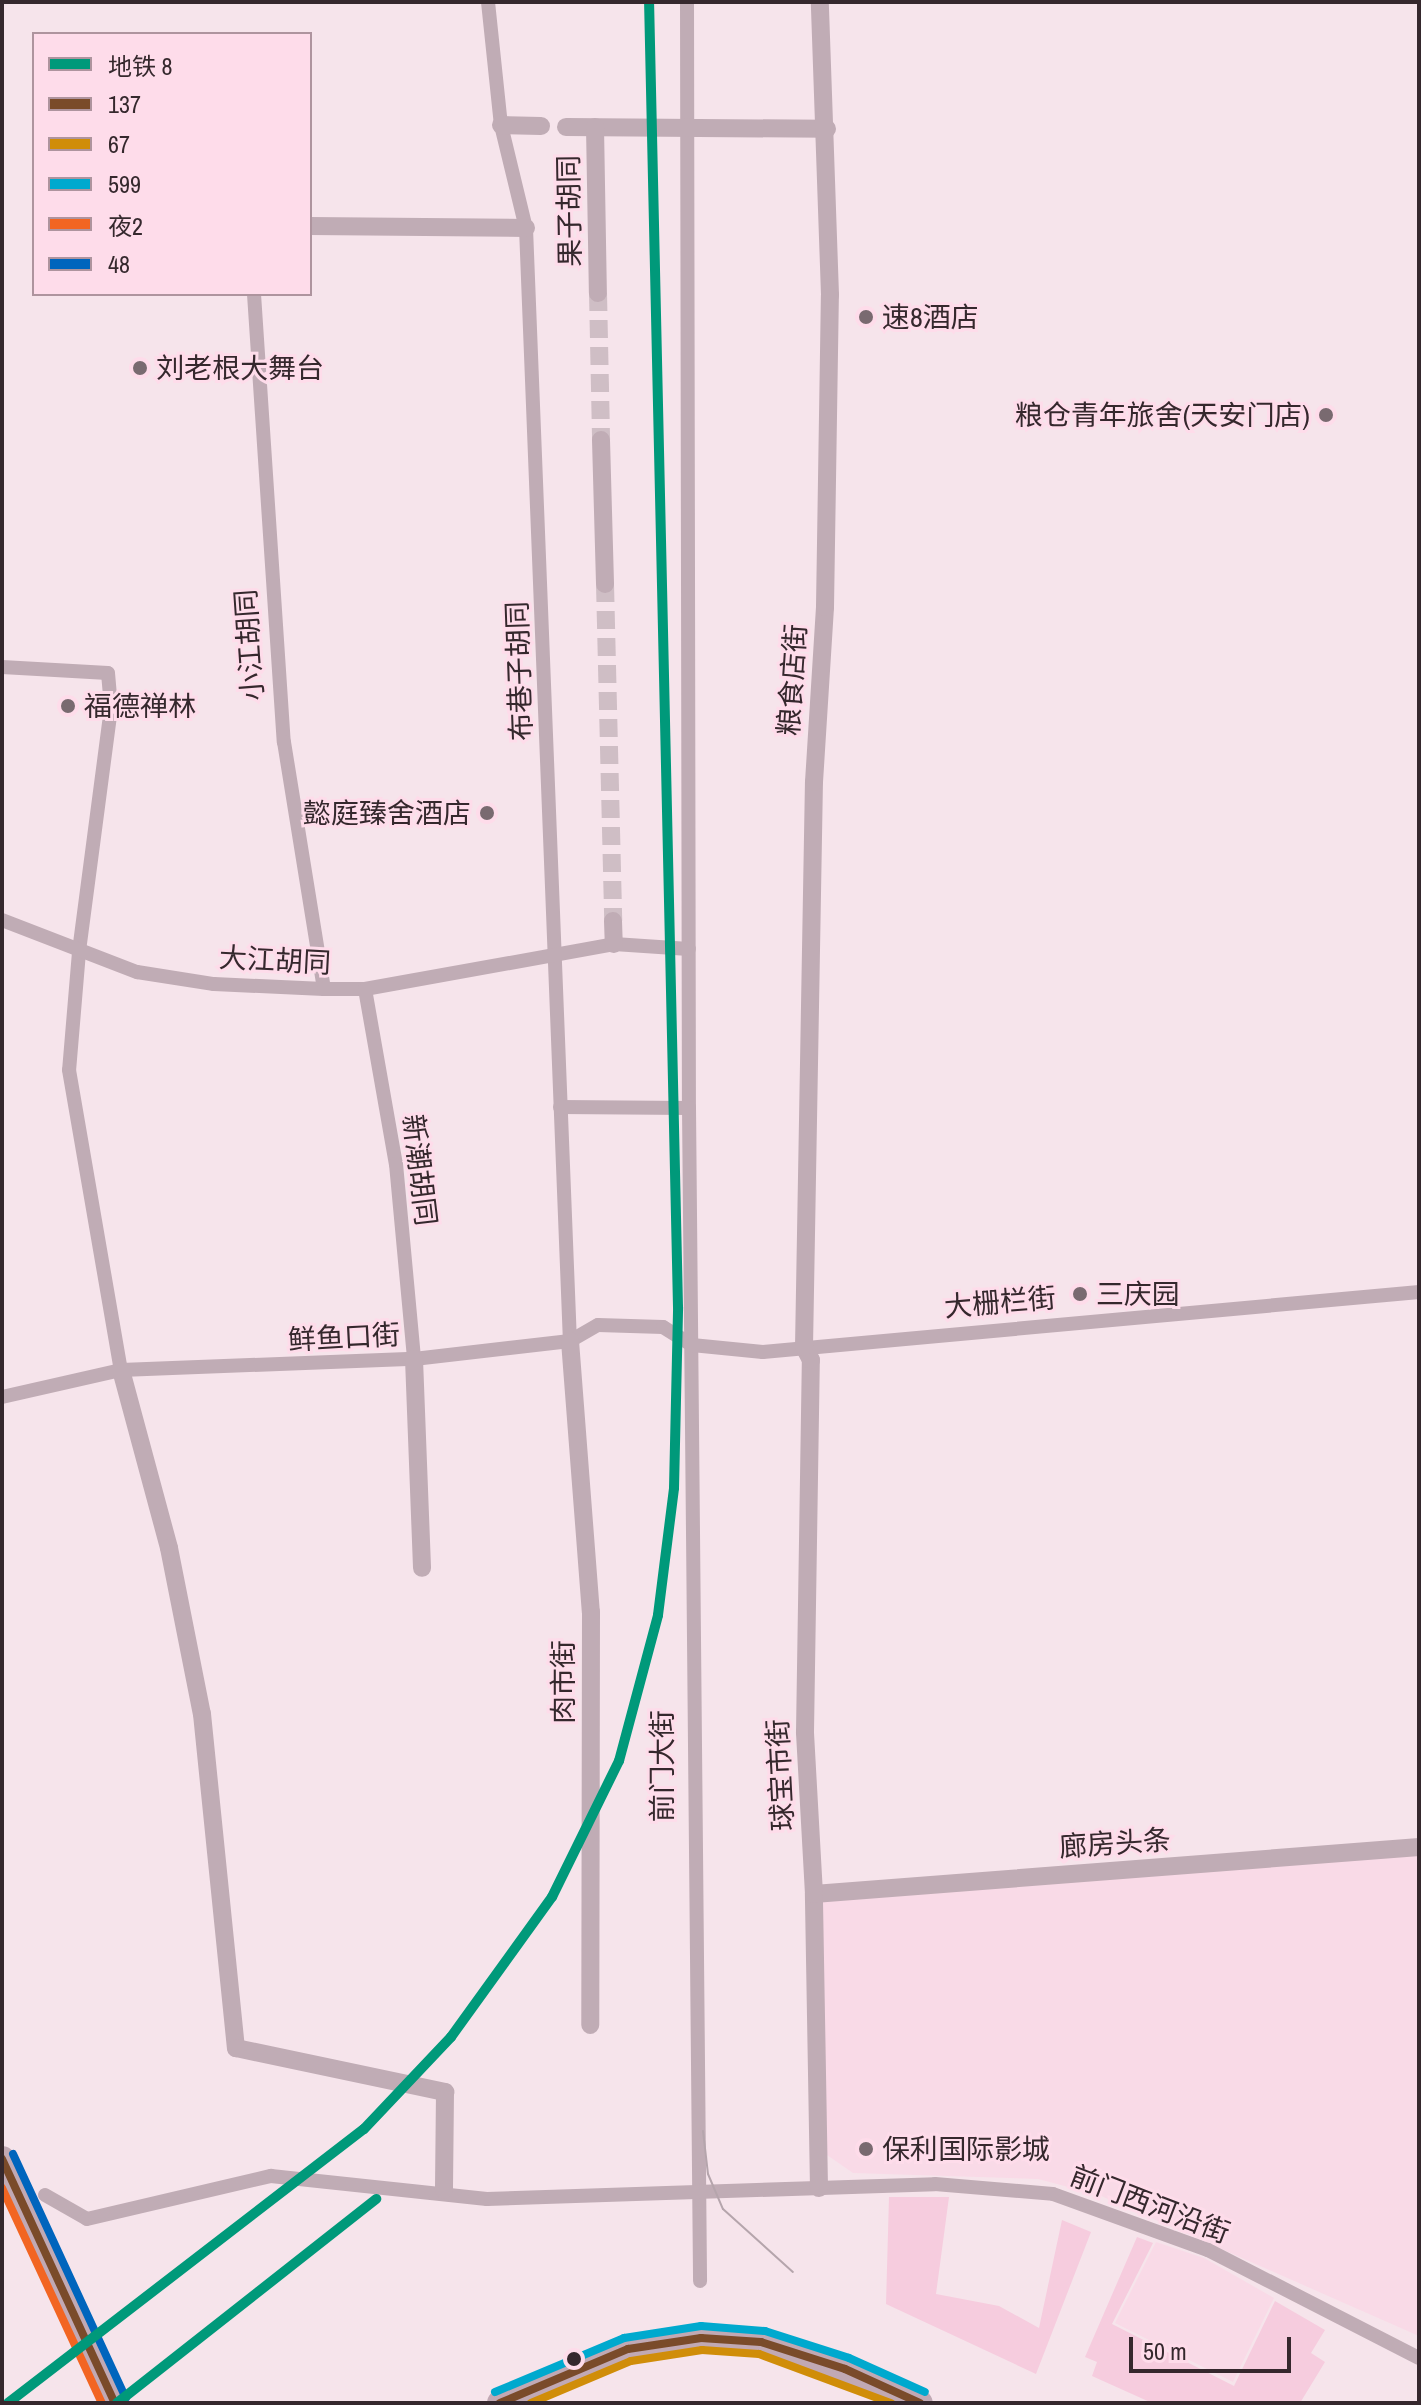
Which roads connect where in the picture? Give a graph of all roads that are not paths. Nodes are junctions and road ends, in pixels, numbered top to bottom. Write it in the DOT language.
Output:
graph roads {
  1 [pos="488,2"];
  2 [pos="687,2"];
  3 [pos="820,2"];
  4 [pos="501,125"];
  5 [pos="541,126"];
  6 [pos="566,127"];
  7 [pos="595,127"];
  8 [pos="688,129"];
  9 [pos="827,129"];
  10 [pos="312,226"];
  11 [pos="526,228"];
  12 [pos="598,293"];
  13 [pos="254,296"];
  14 [pos="601,440"];
  15 [pos="605,584"];
  16 [pos="2,667"];
  17 [pos="2,920"];
  18 [pos="613,921"];
  19 [pos="614,944"];
  20 [pos="689,949"];
  21 [pos="79,952"];
  22 [pos="554,959"];
  23 [pos="324,989"];
  24 [pos="365,989"];
  25 [pos="560,1107"];
  26 [pos="689,1108"];
  27 [pos="1419,1292"];
  28 [pos="570,1341"];
  29 [pos="687,1343"];
  30 [pos="808,1353"];
  31 [pos="414,1359"];
  32 [pos="121,1370"];
  33 [pos="2,1397"];
  34 [pos="422,1568"];
  35 [pos="1419,1847"];
  36 [pos="814,1894"];
  37 [pos="590,2025"];
  38 [pos="2,2159"];
  39 [pos="819,2188"];
  40 [pos="444,2190"];
  41 [pos="696,2191"];
  42 [pos="45,2195"];
  43 [pos="700,2281"];
  44 [pos="1419,2358"];
  45 [pos="115,2403"];
  46 [pos="500,2403"];
  47 [pos="920,2403"];
  1 -- 4 [label="street, 布巷子胡同"];
  2 -- 8 [label="street, 前门大街"];
  3 -- 9 [label="street, 粮食店街"];
  4 -- 5 [label="street"];
  4 -- 11 [label="street, 布巷子胡同"];
  6 -- 7 [label="street"];
  7 -- 8 [label="street"];
  7 -- 12 [label="street, 果子胡同"];
  8 -- 9 [label="street"];
  8 -- 20 [label="street, 前门大街"];
  9 -- 30 [label="street, 粮食店街"];
  10 -- 11 [label="street"];
  11 -- 22 [label="street, 布巷子胡同"];
  13 -- 23 [label="street, 小江胡同"];
  14 -- 15 [label="street"];
  16 -- 21 [label="street"];
  17 -- 21 [label="street, 大江胡同"];
  18 -- 19 [label="street"];
  19 -- 20 [label="street, 大江胡同"];
  19 -- 22 [label="street, 大江胡同"];
  20 -- 26 [label="street, 前门大街"];
  21 -- 23 [label="street, 大江胡同"];
  21 -- 32 [label="street"];
  22 -- 24 [label="street, 大江胡同"];
  22 -- 25 [label="street, 布巷子胡同"];
  23 -- 24 [label="street, 大江胡同"];
  24 -- 31 [label="street, 新潮胡同"];
  25 -- 26 [label="street"];
  25 -- 28 [label="street, 布巷子胡同"];
  26 -- 29 [label="street, 前门大街"];
  27 -- 30 [label="street, 大栅栏街"];
  28 -- 29 [label="street, 鲜鱼口街"];
  28 -- 31 [label="street, 鲜鱼口街"];
  28 -- 37 [label="street, 肉市街"];
  29 -- 30 [label="street, 大栅栏街"];
  29 -- 41 [label="street, 前门大街"];
  30 -- 36 [label="street, 球宝市街"];
  31 -- 32 [label="street, 鲜鱼口街"];
  31 -- 34 [label="street"];
  32 -- 33 [label="street, 鲜鱼口街"];
  32 -- 40 [label="street"];
  35 -- 36 [label="street, 廊房头条"];
  36 -- 39 [label="street, 球宝市街"];
  38 -- 45 [label="main road"];
  39 -- 41 [label="street, 前门西河沿街"];
  39 -- 44 [label="street, 前门西河沿街"];
  40 -- 41 [label="street, 前门西河沿街"];
  40 -- 42 [label="street, 前门西河沿街"];
  41 -- 43 [label="street, 前门大街"];
  46 -- 47 [label="main road"];
}
